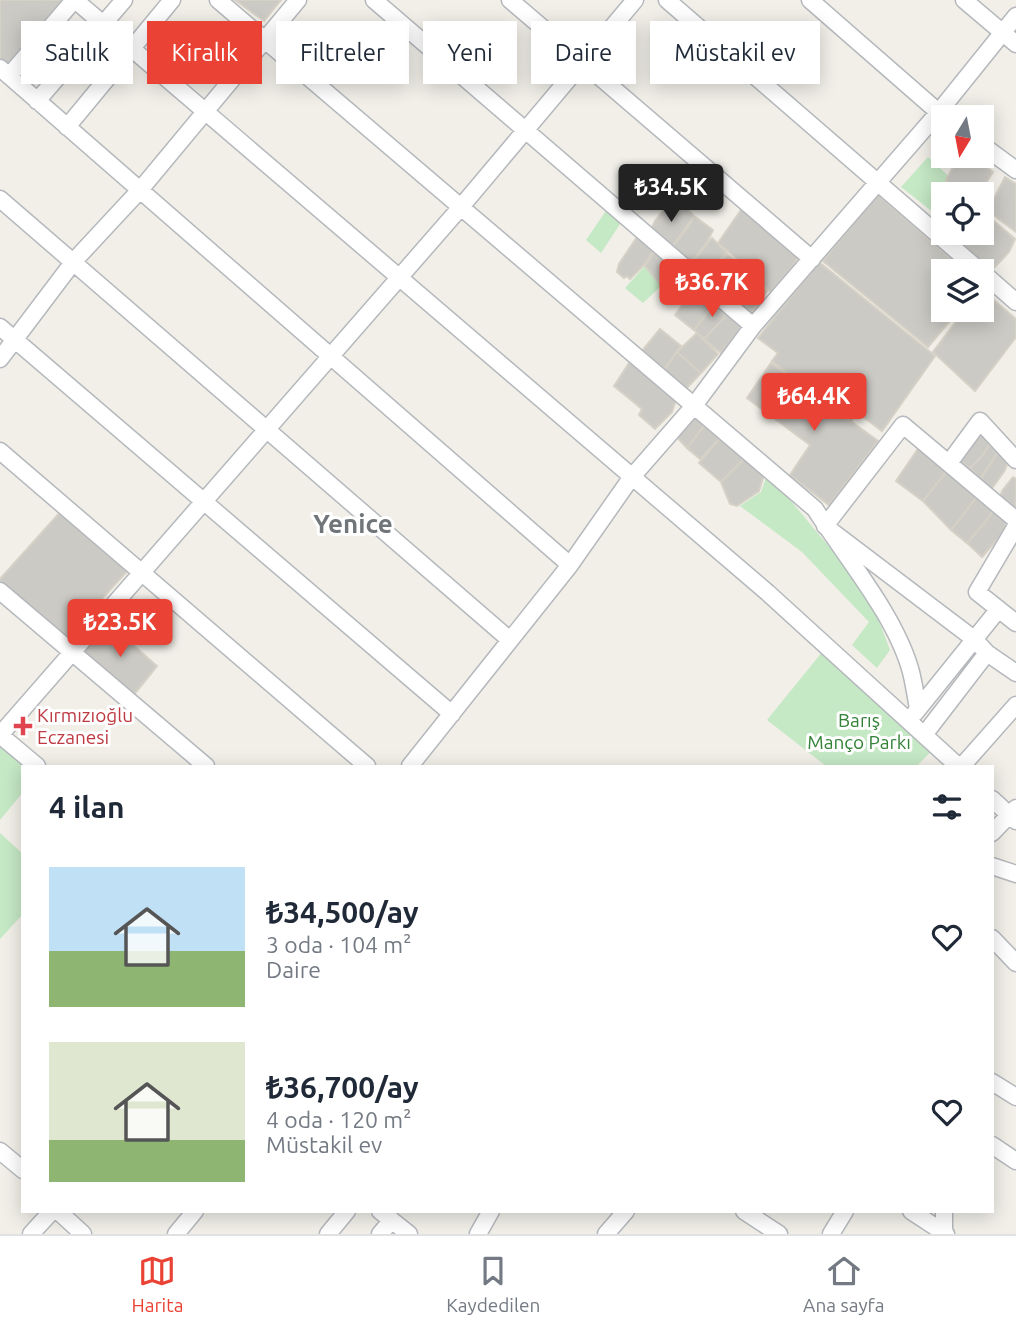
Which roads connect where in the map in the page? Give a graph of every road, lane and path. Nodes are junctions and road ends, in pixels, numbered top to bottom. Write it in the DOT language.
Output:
graph roads {
  1 [pos="74,0"];
  2 [pos="124,0"];
  3 [pos="172,0"];
  4 [pos="218,0"];
  5 [pos="298,0"];
  6 [pos="374,0"];
  7 [pos="510,0"];
  8 [pos="635,0"];
  9 [pos="667,0"];
  10 [pos="810,0"];
  11 [pos="964,0"];
  12 [pos="1016,16"];
  13 [pos="98,21"];
  14 [pos="106,21"];
  15 [pos="535,21"];
  16 [pos="617,21"];
  17 [pos="1003,34"];
  18 [pos="265,40"];
  19 [pos="1016,44"];
  20 [pos="133,47"];
  21 [pos="133,51"];
  22 [pos="4,72"];
  23 [pos="52,84"];
  24 [pos="102,84"];
  25 [pos="564,84"];
  26 [pos="609,84"];
  27 [pos="37,101"];
  28 [pos="949,105"];
  29 [pos="931,106"];
  30 [pos="205,112"];
  31 [pos="931,126"];
  32 [pos="67,127"];
  33 [pos="526,129"];
  34 [pos="994,154"];
  35 [pos="1016,170"];
  36 [pos="877,183"];
  37 [pos="140,190"];
  38 [pos="0,199"];
  39 [pos="460,208"];
  40 [pos="811,258"];
  41 [pos="966,259"];
  42 [pos="74,261"];
  43 [pos="398,278"];
  44 [pos="994,283"];
  45 [pos="1016,302"];
  46 [pos="753,326"];
  47 [pos="0,327"];
  48 [pos="15,340"];
  49 [pos="330,356"];
  50 [pos="0,359"];
  51 [pos="694,407"];
  52 [pos="266,430"];
  53 [pos="0,451"];
  54 [pos="1016,460"];
  55 [pos="948,463"];
  56 [pos="631,478"];
  57 [pos="204,501"];
  58 [pos="1016,520"];
  59 [pos="825,526"];
  60 [pos="1016,526"];
  61 [pos="570,565"];
  62 [pos="142,573"];
  63 [pos="0,592"];
  64 [pos="999,610"];
  65 [pos="1016,623"];
  66 [pos="974,639"];
  67 [pos="510,640"];
  68 [pos="72,653"];
  69 [pos="987,653"];
  70 [pos="1016,673"];
  71 [pos="1016,705"];
  72 [pos="452,714"];
  73 [pos="914,715"];
  74 [pos="0,735"];
  75 [pos="924,735"];
  76 [pos="944,754"];
  77 [pos="36,765"];
  78 [pos="205,765"];
  79 [pos="366,765"];
  80 [pos="411,765"];
  81 [pos="934,765"];
  82 [pos="959,765"];
  83 [pos="961,765"];
  84 [pos="994,800"];
  85 [pos="1014,815"];
  86 [pos="994,831"];
  87 [pos="994,867"];
  88 [pos="1016,874"];
  89 [pos="994,940"];
  90 [pos="1016,963"];
  91 [pos="994,1083"];
  92 [pos="1016,1097"];
  93 [pos="994,1146"];
  94 [pos="0,1151"];
  95 [pos="1016,1161"];
  96 [pos="21,1168"];
  97 [pos="50,1213"];
  98 [pos="60,1213"];
  99 [pos="193,1213"];
  100 [pos="344,1213"];
  101 [pos="490,1213"];
  102 [pos="624,1213"];
  103 [pos="747,1213"];
  104 [pos="844,1213"];
  105 [pos="914,1213"];
  106 [pos="944,1213"];
  107 [pos="384,1214"];
  108 [pos="944,1233"];
  109 [pos="31,1234"];
  110 [pos="83,1234"];
  111 [pos="176,1234"];
  112 [pos="328,1234"];
  113 [pos="380,1234"];
  114 [pos="409,1234"];
  115 [pos="478,1234"];
  116 [pos="606,1234"];
  117 [pos="779,1234"];
  118 [pos="831,1234"];
  1 -- 13 [label="street"];
  1 -- 22 [label="street"];
  2 -- 14 [label="street"];
  3 -- 20 [label="street"];
  4 -- 18 [label="street"];
  5 -- 18 [label="street"];
  6 -- 33 [label="street"];
  7 -- 15 [label="street"];
  8 -- 16 [label="street"];
  9 -- 36 [label="street"];
  10 -- 29 [label="street"];
  11 -- 17 [label="street"];
  12 -- 17 [label="street"];
  17 -- 19 [label="street"];
  17 -- 28 [label="street"];
  18 -- 30 [label="street"];
  18 -- 39 [label="street"];
  21 -- 30 [label="street"];
  22 -- 27 [label="street"];
  23 -- 27 [label="street"];
  24 -- 32 [label="street"];
  25 -- 33 [label="street"];
  26 -- 40 [label="street"];
  27 -- 32 [label="street"];
  30 -- 37 [label="street"];
  30 -- 43 [label="street"];
  31 -- 36 [label="street"];
  32 -- 37 [label="street"];
  33 -- 39 [label="street"];
  33 -- 46 [label="street"];
  34 -- 35 [label="street"];
  36 -- 40 [label="street"];
  36 -- 41 [label="street"];
  37 -- 42 [label="street"];
  37 -- 49 [label="street"];
  38 -- 42 [label="street"];
  39 -- 43 [label="street"];
  39 -- 51 [label="street"];
  40 -- 46 [label="street"];
  42 -- 48 [label="street"];
  42 -- 52 [label="street"];
  43 -- 49 [label="street"];
  43 -- 56 [label="street"];
  44 -- 45 [label="street"];
  46 -- 51 [label="street"];
  47 -- 48 [label="street"];
  48 -- 50 [label="street"];
  48 -- 57 [label="street"];
  49 -- 52 [label="street"];
  49 -- 61 [label="street"];
  51 -- 56 [label="street"];
  51 -- 59 [label="street"];
  52 -- 57 [label="street"];
  52 -- 67 [label="street"];
  53 -- 62 [label="street"];
  54 -- 55 [label="street"];
  55 -- 58 [label="street"];
  55 -- 59 [label="street"];
  56 -- 61 [label="street"];
  56 -- 73 [label="street"];
  57 -- 62 [label="street"];
  57 -- 72 [label="street"];
  59 -- 66 [label="street"];
  59 -- 73 [label="street"];
  60 -- 64 [label="street"];
  61 -- 67 [label="street"];
  62 -- 68 [label="street"];
  62 -- 79 [label="street"];
  63 -- 68 [label="street"];
  64 -- 65 [label="street"];
  64 -- 66 [label="street"];
  66 -- 69 [label="street"];
  66 -- 73 [label="street"];
  67 -- 72 [label="street"];
  68 -- 74 [label="street"];
  68 -- 78 [label="street"];
  69 -- 70 [label="street"];
  69 -- 75 [label="street"];
  71 -- 83 [label="street"];
  72 -- 80 [label="street"];
  73 -- 75 [label="street"];
  74 -- 77 [label="street"];
  75 -- 76 [label="street"];
  76 -- 81 [label="street"];
  76 -- 82 [label="street"];
  84 -- 85 [label="street"];
  85 -- 86 [label="street"];
  87 -- 88 [label="street"];
  89 -- 90 [label="street"];
  91 -- 92 [label="street"];
  93 -- 95 [label="street"];
  94 -- 96 [label="street"];
  97 -- 109 [label="street"];
  98 -- 110 [label="street"];
  99 -- 111 [label="street"];
  100 -- 112 [label="street"];
  101 -- 115 [label="street"];
  102 -- 116 [label="street"];
  103 -- 117 [label="street"];
  104 -- 118 [label="street"];
  105 -- 108 [label="street"];
  106 -- 108 [label="street"];
  107 -- 113 [label="street"];
  107 -- 114 [label="street"];
}
